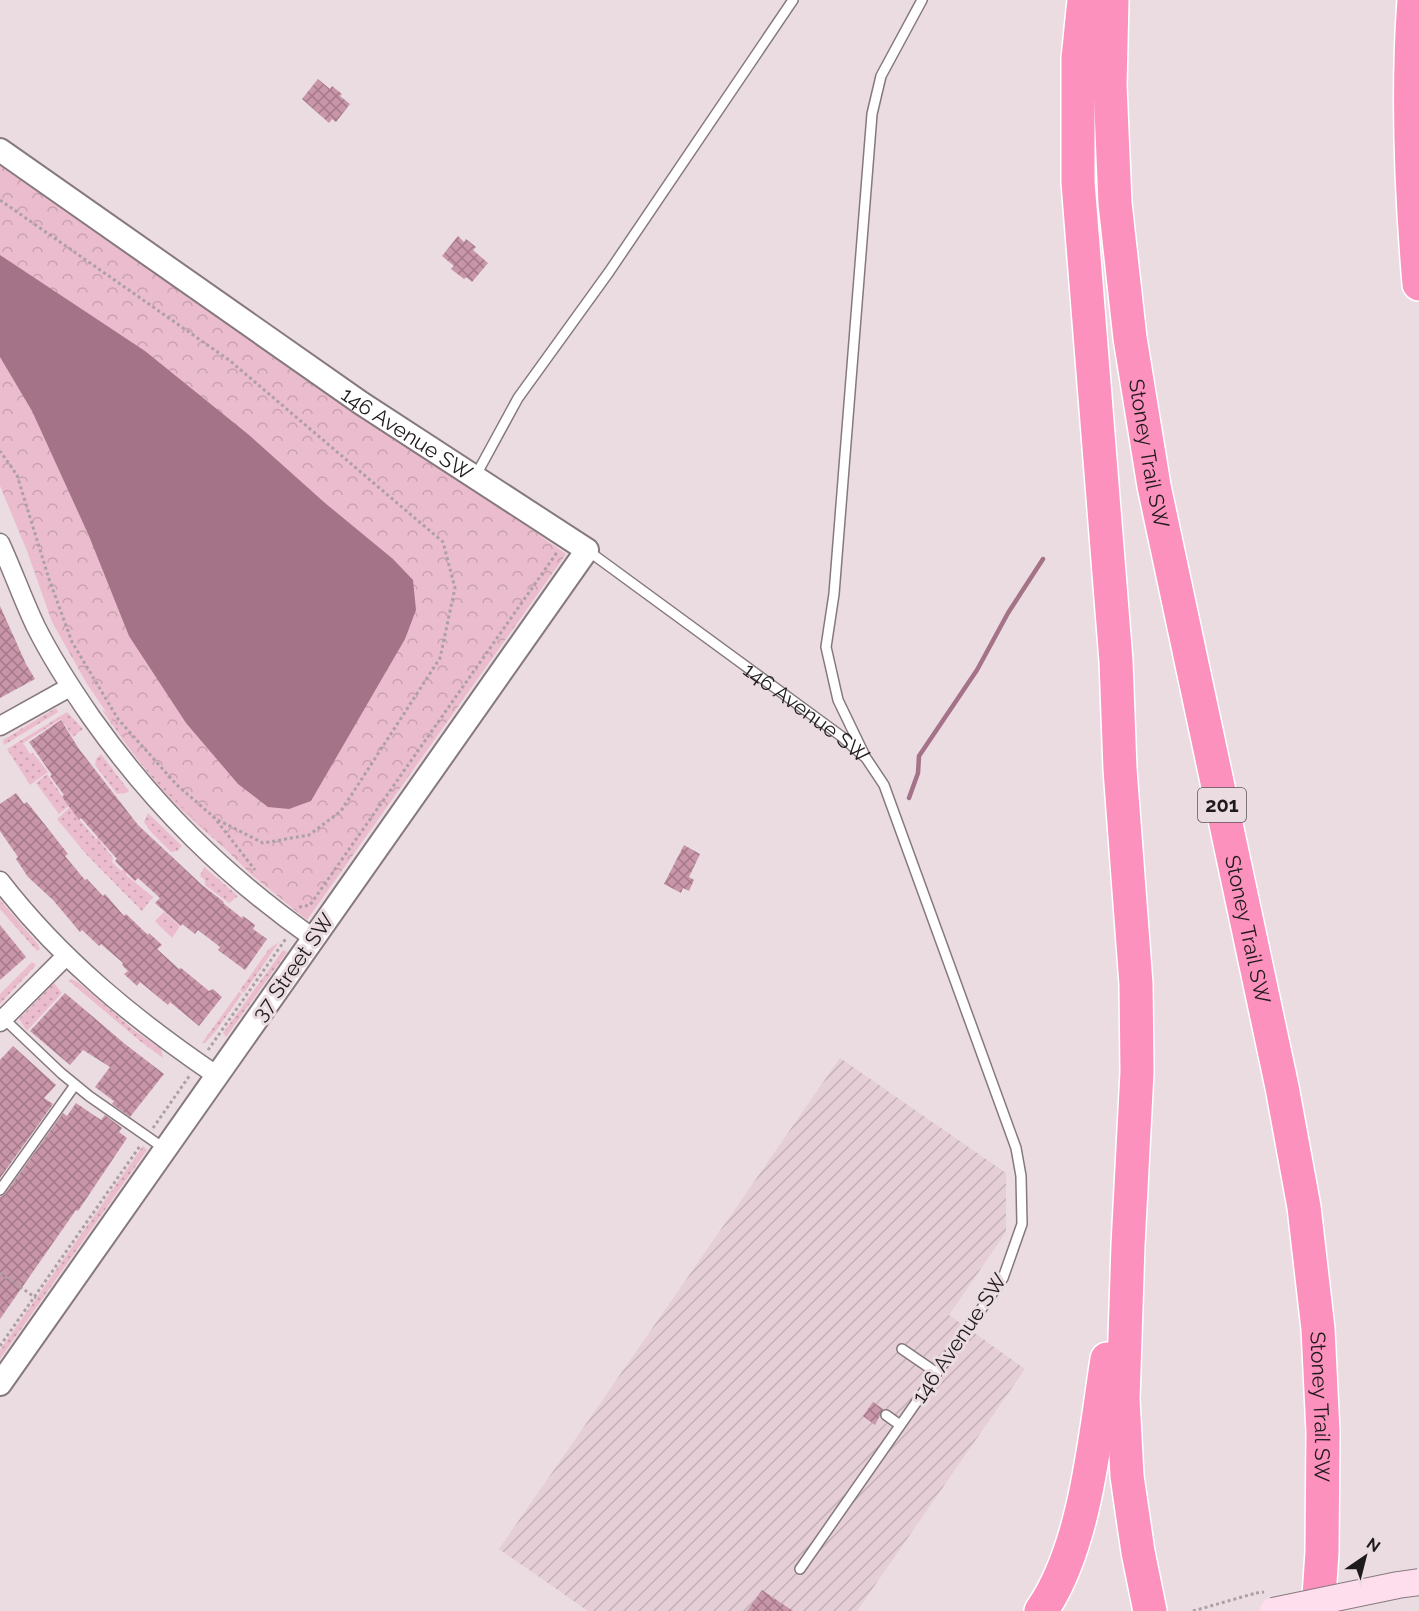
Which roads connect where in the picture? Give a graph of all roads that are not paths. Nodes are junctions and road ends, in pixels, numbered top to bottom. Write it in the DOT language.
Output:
graph roads {
  1 [pos="793,0"];
  2 [pos="922,0"];
  3 [pos="1084,0"];
  4 [pos="1112,0"];
  5 [pos="1414,0"];
  6 [pos="0,150"];
  7 [pos="1419,284"];
  8 [pos="475,477"];
  9 [pos="0,543"];
  10 [pos="587,550"];
  11 [pos="70,687"];
  12 [pos="0,726"];
  13 [pos="866,758"];
  14 [pos="0,881"];
  15 [pos="313,938"];
  16 [pos="66,956"];
  17 [pos="1,1019"];
  18 [pos="216,1075"];
  19 [pos="75,1085"];
  20 [pos="165,1149"];
  21 [pos="0,1190"];
  22 [pos="1128,1245"];
  23 [pos="902,1349"];
  24 [pos="937,1372"];
  25 [pos="0,1384"];
  26 [pos="886,1415"];
  27 [pos="900,1425"];
  28 [pos="800,1569"];
  29 [pos="1419,1582"];
  30 [pos="1265,1602"];
  31 [pos="1041,1611"];
  32 [pos="1150,1611"];
  33 [pos="1318,1611"];
  1 -- 8 [label="lane"];
  2 -- 13 [label="lane"];
  3 -- 22 [label="highway"];
  4 -- 33 [label="highway, Stoney Trail SW / 201"];
  5 -- 7 [label="highway"];
  6 -- 8 [label="street, 146 Avenue SW"];
  8 -- 10 [label="street, 146 Avenue SW"];
  9 -- 11 [label="street"];
  10 -- 13 [label="lane, 146 Avenue SW"];
  10 -- 15 [label="street, 37 Street SW"];
  11 -- 12 [label="street"];
  11 -- 15 [label="street"];
  13 -- 24 [label="lane, 146 Avenue SW"];
  14 -- 16 [label="street"];
  15 -- 18 [label="street, 37 Street SW"];
  16 -- 17 [label="street"];
  16 -- 18 [label="street"];
  17 -- 19 [label="lane"];
  18 -- 20 [label="street, 37 Street SW"];
  19 -- 20 [label="lane"];
  19 -- 21 [label="lane"];
  20 -- 25 [label="street, 37 Street SW"];
  22 -- 31 [label="highway"];
  22 -- 32 [label="highway"];
  23 -- 24 [label="lane"];
  24 -- 27 [label="lane, 146 Avenue SW"];
  26 -- 27 [label="lane"];
  27 -- 28 [label="lane, 146 Avenue SW"];
  29 -- 30 [label="main road, bridge"];
}
